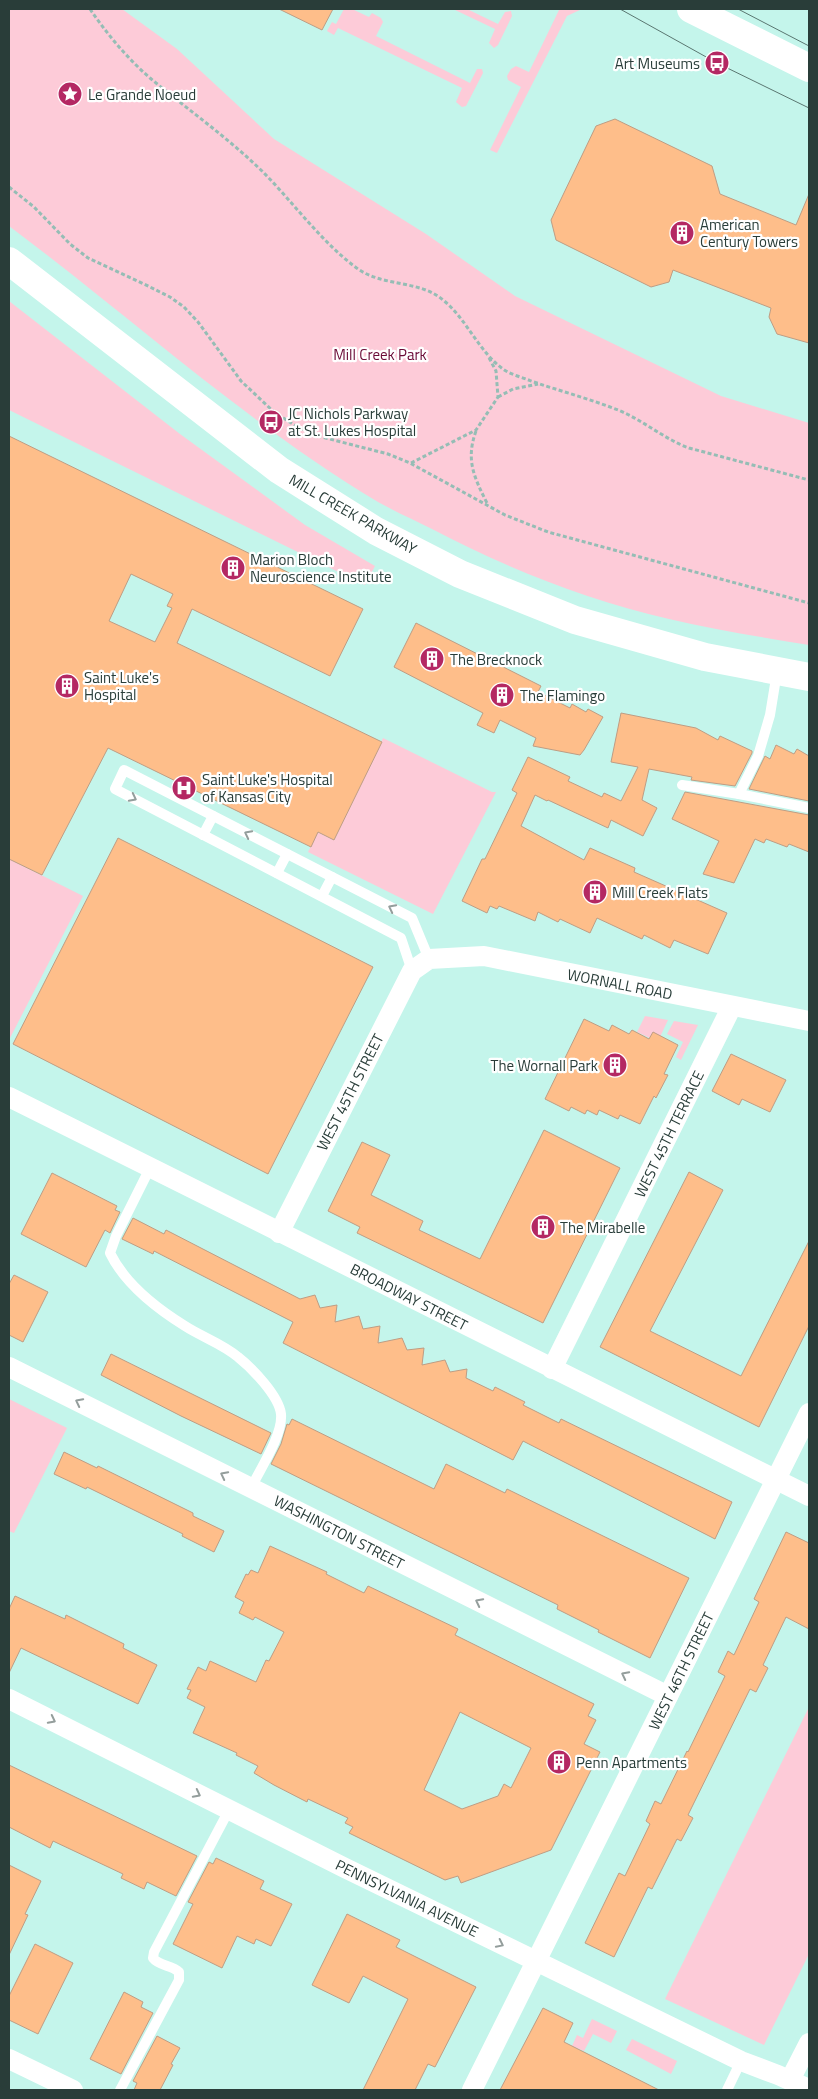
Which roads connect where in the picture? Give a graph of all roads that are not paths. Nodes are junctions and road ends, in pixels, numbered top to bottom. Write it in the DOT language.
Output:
graph roads {
  1 [pos="691,9"];
  2 [pos="809,65"];
  3 [pos="9,261"];
  4 [pos="777,670"];
  5 [pos="809,677"];
  6 [pos="682,785"];
  7 [pos="739,794"];
  8 [pos="809,808"];
  9 [pos="213,816"];
  10 [pos="203,835"];
  11 [pos="287,854"];
  12 [pos="277,873"];
  13 [pos="332,877"];
  14 [pos="322,896"];
  15 [pos="429,959"];
  16 [pos="412,971"];
  17 [pos="732,1006"];
  18 [pos="809,1021"];
  19 [pos="9,1097"];
  20 [pos="150,1168"];
  21 [pos="279,1233"];
  22 [pos="9,1367"];
  23 [pos="552,1369"];
  24 [pos="809,1412"];
  25 [pos="776,1480"];
  26 [pos="251,1488"];
  27 [pos="809,1496"];
  28 [pos="668,1696"];
  29 [pos="9,1698"];
  30 [pos="229,1810"];
  31 [pos="536,1961"];
  32 [pos="809,2043"];
  33 [pos="9,2059"];
  34 [pos="742,2061"];
  35 [pos="790,2080"];
  36 [pos="809,2089"];
  37 [pos="73,2090"];
  38 [pos="120,2090"];
  39 [pos="472,2090"];
  40 [pos="727,2090"];
  1 -- 2 [label="main road"];
  3 -- 4 [label="main road, MILL CREEK PARKWAY"];
  4 -- 5 [label="main road, MILL CREEK PARKWAY"];
  4 -- 7 [label="lane"];
  6 -- 7 [label="lane"];
  7 -- 8 [label="lane"];
  9 -- 10 [label="lane"];
  9 -- 10 [label="lane, one-way"];
  11 -- 9 [label="lane, one-way"];
  10 -- 12 [label="lane"];
  11 -- 12 [label="lane"];
  11 -- 13 [label="lane"];
  12 -- 14 [label="lane"];
  13 -- 14 [label="lane"];
  15 -- 13 [label="lane, one-way"];
  14 -- 16 [label="lane"];
  15 -- 16 [label="street, WEST 45TH STREET"];
  15 -- 17 [label="street, WORNALL ROAD"];
  16 -- 21 [label="street, WEST 45TH STREET"];
  17 -- 18 [label="street, WORNALL ROAD"];
  17 -- 23 [label="street, WEST 45TH TERRACE"];
  19 -- 20 [label="street, BROADWAY STREET"];
  20 -- 21 [label="street, BROADWAY STREET"];
  20 -- 26 [label="lane"];
  21 -- 23 [label="street, BROADWAY STREET"];
  26 -- 22 [label="street, WASHINGTON STREET, one-way"];
  23 -- 25 [label="street, BROADWAY STREET"];
  24 -- 25 [label="street, WEST 46TH STREET"];
  25 -- 27 [label="street, BROADWAY STREET"];
  25 -- 28 [label="street, WEST 46TH STREET"];
  28 -- 26 [label="street, WASHINGTON STREET, one-way"];
  28 -- 31 [label="street, WEST 46TH STREET"];
  29 -- 30 [label="street, PENNSYLVANIA AVENUE, one-way"];
  30 -- 31 [label="street, PENNSYLVANIA AVENUE, one-way"];
  30 -- 38 [label="lane"];
  31 -- 34 [label="street, PENNSYLVANIA AVENUE"];
  31 -- 39 [label="street, WEST 46TH STREET"];
  32 -- 35 [label="street"];
  33 -- 37 [label="street"];
  34 -- 35 [label="street, PENNSYLVANIA AVENUE"];
  34 -- 40 [label="lane"];
  35 -- 36 [label="street, PENNSYLVANIA AVENUE"];
}
